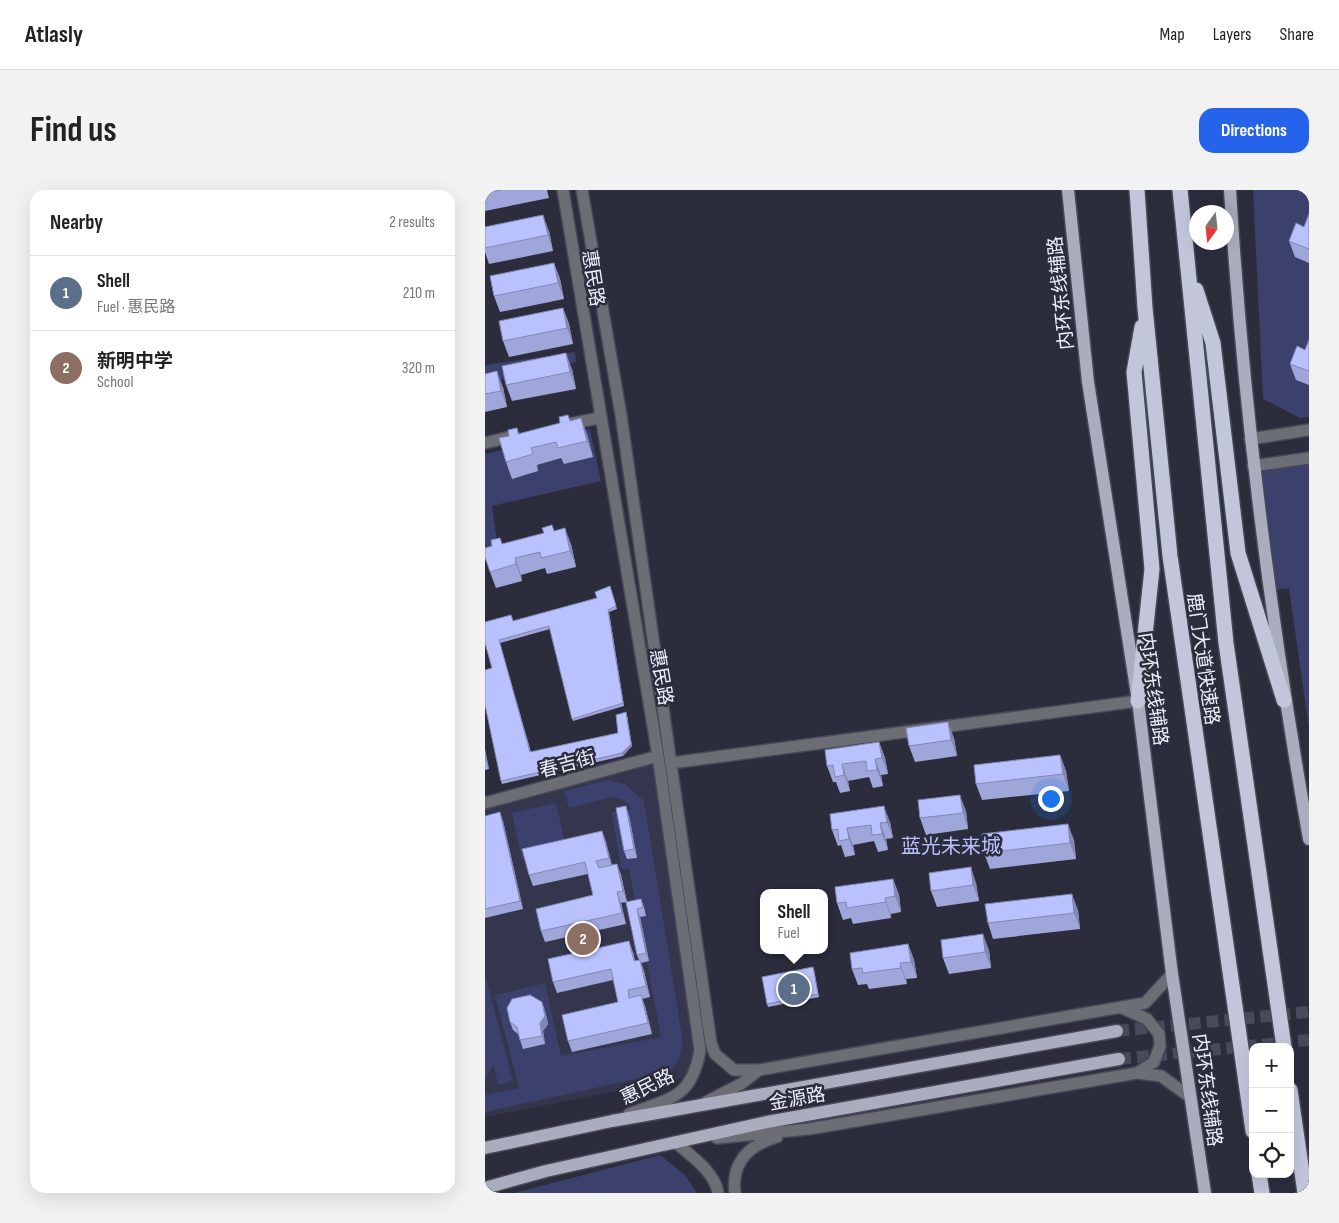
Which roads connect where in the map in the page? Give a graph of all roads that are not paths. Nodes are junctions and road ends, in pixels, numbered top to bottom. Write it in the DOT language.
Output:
graph roads {
  1 [pos="563,190"];
  2 [pos="582,190"];
  3 [pos="1068,190"];
  4 [pos="1137,190"];
  5 [pos="1181,190"];
  6 [pos="1230,190"];
  7 [pos="1187,259"];
  8 [pos="1145,308"];
  9 [pos="599,418"];
  10 [pos="561,426"];
  11 [pos="1309,430"];
  12 [pos="523,434"];
  13 [pos="1250,439"];
  14 [pos="485,443"];
  15 [pos="1309,458"];
  16 [pos="1253,466"];
  17 [pos="1284,700"];
  18 [pos="1138,701"];
  19 [pos="657,756"];
  20 [pos="671,763"];
  21 [pos="485,803"];
  22 [pos="1309,839"];
  23 [pos="1172,974"];
  24 [pos="1122,1008"];
  25 [pos="1117,1031"];
  26 [pos="1283,1043"];
  27 [pos="1119,1059"];
  28 [pos="759,1070"];
  29 [pos="1137,1073"];
  30 [pos="1190,1098"];
  31 [pos="1249,1102"];
  32 [pos="703,1104"];
  33 [pos="1294,1117"];
  34 [pos="612,1121"];
  35 [pos="802,1130"];
  36 [pos="675,1142"];
  37 [pos="485,1148"];
  38 [pos="1260,1178"];
  39 [pos="487,1186"];
  40 [pos="718,1193"];
  41 [pos="735,1193"];
  42 [pos="1205,1193"];
  43 [pos="1262,1193"];
  44 [pos="1305,1193"];
  1 -- 9 [label="street, 惠民路"];
  2 -- 20 [label="street, 惠民路"];
  3 -- 18 [label="main road, 内环东线辅路"];
  4 -- 8 [label="highway, 鹿门大道快速路"];
  5 -- 7 [label="highway, 鹿门大道快速路"];
  6 -- 13 [label="main road"];
  7 -- 17 [label="highway"];
  7 -- 26 [label="highway, 鹿门大道快速路"];
  8 -- 18 [label="highway"];
  8 -- 31 [label="highway, 鹿门大道快速路"];
  9 -- 10 [label="street"];
  9 -- 19 [label="street, 惠民路"];
  11 -- 13 [label="street"];
  12 -- 14 [label="street"];
  13 -- 16 [label="main road"];
  15 -- 16 [label="street"];
  16 -- 17 [label="main road"];
  17 -- 22 [label="main road"];
  18 -- 20 [label="street"];
  18 -- 23 [label="main road, 内环东线辅路"];
  19 -- 21 [label="street, 春吉街"];
  19 -- 34 [label="street, 惠民路"];
  20 -- 28 [label="street, 惠民路"];
  23 -- 24 [label="street, 惠民路"];
  23 -- 30 [label="main road, 内环东线辅路"];
  24 -- 28 [label="street, 惠民路"];
  24 -- 29 [label="street"];
  25 -- 32 [label="main road, 金源路"];
  27 -- 36 [label="main road, 金源路"];
  28 -- 32 [label="street"];
  29 -- 30 [label="street"];
  29 -- 35 [label="street"];
  30 -- 42 [label="main road, 内环东线辅路"];
  32 -- 34 [label="main road, 金源路"];
  33 -- 44 [label="highway"];
  34 -- 37 [label="main road, 金源路"];
  35 -- 36 [label="street"];
  35 -- 41 [label="street"];
  36 -- 39 [label="main road, 金源路"];
  36 -- 40 [label="street"];
  38 -- 43 [label="highway"];
}
